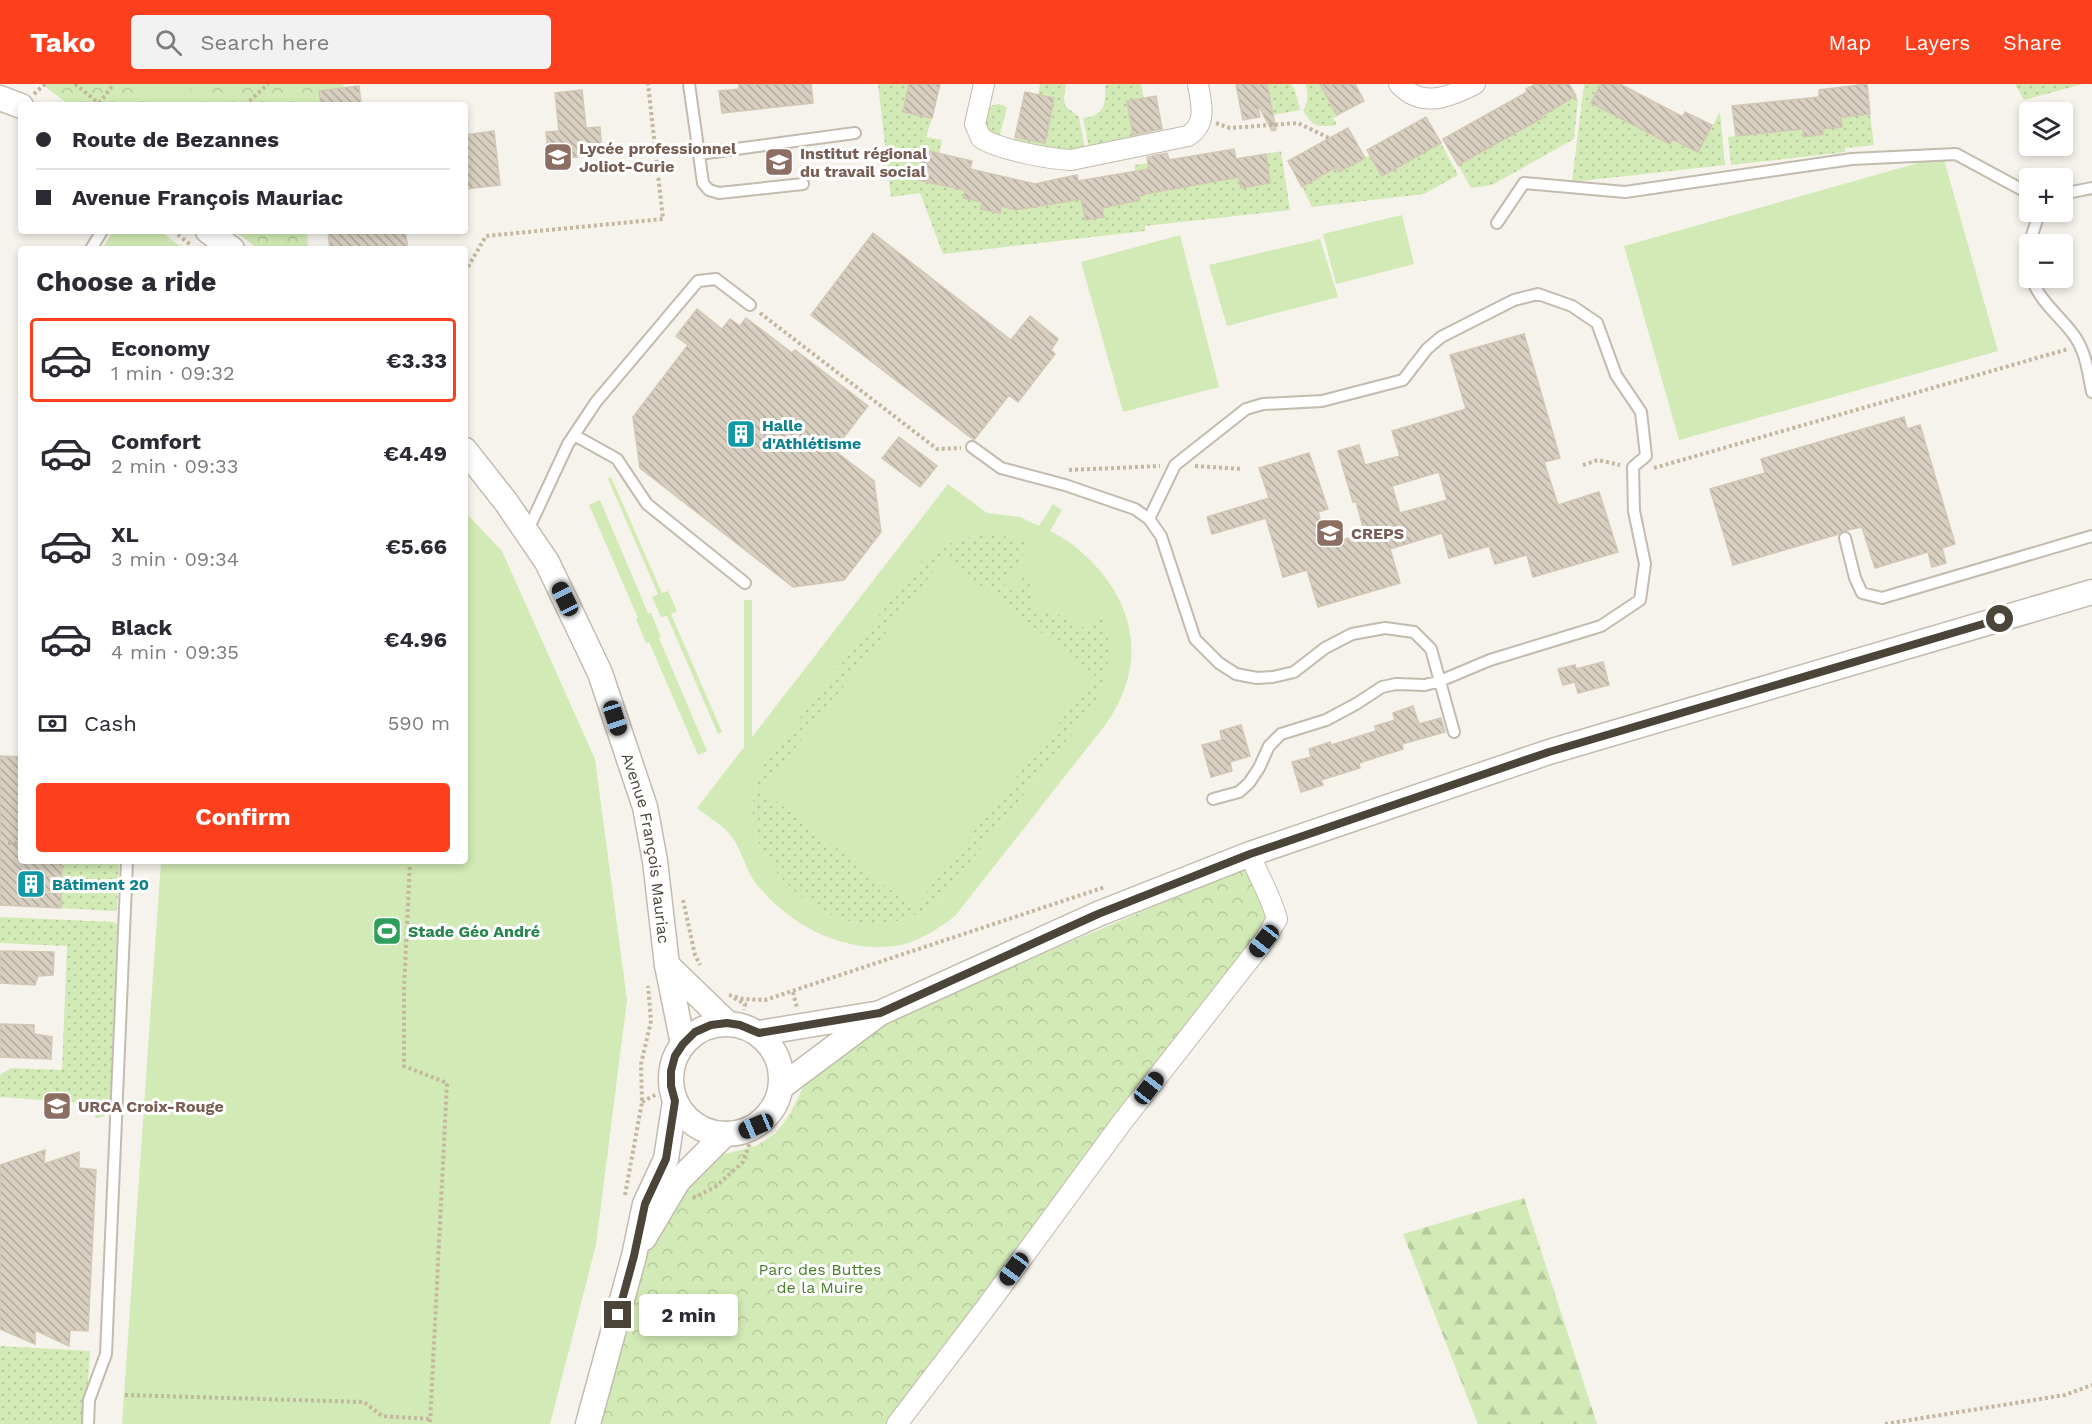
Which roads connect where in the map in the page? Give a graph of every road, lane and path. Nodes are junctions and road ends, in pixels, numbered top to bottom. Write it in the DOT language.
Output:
graph roads {
  1 [pos="75,84"];
  2 [pos="114,84"];
  3 [pos="268,84"];
  4 [pos="648,84"];
  5 [pos="689,84"];
  6 [pos="984,84"];
  7 [pos="1198,84"];
  8 [pos="1400,84"];
  9 [pos="1475,84"];
  10 [pos="0,98"];
  11 [pos="98,102"];
  12 [pos="101,102"];
  13 [pos="248,102"];
  14 [pos="18,105"];
  15 [pos="1202,117"];
  16 [pos="855,133"];
  17 [pos="1331,139"];
  18 [pos="699,154"];
  19 [pos="803,184"];
  20 [pos="2019,188"];
  21 [pos="2092,188"];
  22 [pos="2073,193"];
  23 [pos="1497,223"];
  24 [pos="177,234"];
  25 [pos="212,234"];
  26 [pos="193,246"];
  27 [pos="228,246"];
  28 [pos="468,267"];
  29 [pos="2035,288"];
  30 [pos="750,305"];
  31 [pos="2080,346"];
  32 [pos="2092,392"];
  33 [pos="574,435"];
  34 [pos="972,447"];
  35 [pos="468,454"];
  36 [pos="1175,465"];
  37 [pos="1583,465"];
  38 [pos="1633,468"];
  39 [pos="1242,469"];
  40 [pos="1044,479"];
  41 [pos="1149,519"];
  42 [pos="527,532"];
  43 [pos="2092,536"];
  44 [pos="1845,538"];
  45 [pos="745,583"];
  46 [pos="2092,592"];
  47 [pos="1440,681"];
  48 [pos="1454,732"];
  49 [pos="1213,799"];
  50 [pos="8,843"];
  51 [pos="18,844"];
  52 [pos="1250,854"];
  53 [pos="127,864"];
  54 [pos="410,864"];
  55 [pos="681,893"];
  56 [pos="657,971"];
  57 [pos="702,971"];
  58 [pos="722,993"];
  59 [pos="880,1013"];
  60 [pos="742,1027"];
  61 [pos="683,1044"];
  62 [pos="781,1087"];
  63 [pos="675,1101"];
  64 [pos="756,1126"];
  65 [pos="725,1134"];
  66 [pos="624,1199"];
  67 [pos="685,1202"];
  68 [pos="634,1256"];
  69 [pos="2092,1385"];
  70 [pos="125,1395"];
  71 [pos="430,1421"];
  72 [pos="88,1424"];
  73 [pos="588,1424"];
  74 [pos="897,1424"];
  75 [pos="1886,1424"];
  1 -- 11 [label="path"];
  2 -- 12 [label="path"];
  3 -- 13 [label="path"];
  4 -- 28 [label="path"];
  5 -- 18 [label="lane"];
  6 -- 15 [label="street"];
  7 -- 15 [label="street"];
  8 -- 9 [label="street"];
  10 -- 14 [label="street"];
  15 -- 17 [label="path"];
  16 -- 18 [label="lane"];
  18 -- 19 [label="lane"];
  20 -- 23 [label="lane"];
  21 -- 22 [label="lane"];
  24 -- 26 [label="path"];
  25 -- 27 [label="street"];
  29 -- 31 [label="lane"];
  30 -- 33 [label="lane"];
  30 -- 34 [label="path"];
  31 -- 32 [label="lane"];
  31 -- 38 [label="path"];
  33 -- 42 [label="lane"];
  33 -- 45 [label="lane"];
  34 -- 40 [label="lane"];
  35 -- 42 [label="street, Avenue François Mauriac"];
  36 -- 38 [label="lane"];
  36 -- 39 [label="path"];
  36 -- 40 [label="path"];
  36 -- 41 [label="lane"];
  37 -- 38 [label="path"];
  38 -- 47 [label="lane"];
  40 -- 41 [label="lane"];
  41 -- 47 [label="lane"];
  42 -- 56 [label="street, Avenue François Mauriac"];
  43 -- 44 [label="lane"];
  46 -- 52 [label="street"];
  47 -- 48 [label="lane"];
  47 -- 49 [label="lane"];
  50 -- 51 [label="path"];
  52 -- 59 [label="street"];
  52 -- 74 [label="street"];
  53 -- 72 [label="lane"];
  54 -- 71 [label="path"];
  55 -- 57 [label="path"];
  56 -- 60 [label="street, Avenue François Mauriac"];
  56 -- 61 [label="street, Avenue François Mauriac"];
  56 -- 66 [label="path"];
  58 -- 60 [label="path"];
  59 -- 60 [label="street"];
  59 -- 62 [label="street"];
  60 -- 61 [label="street"];
  60 -- 62 [label="street"];
  61 -- 63 [label="street"];
  62 -- 64 [label="street"];
  63 -- 65 [label="street"];
  63 -- 68 [label="street"];
  64 -- 65 [label="street"];
  64 -- 67 [label="path"];
  65 -- 68 [label="street"];
  68 -- 73 [label="street"];
  69 -- 75 [label="path"];
  70 -- 71 [label="path"];
}
